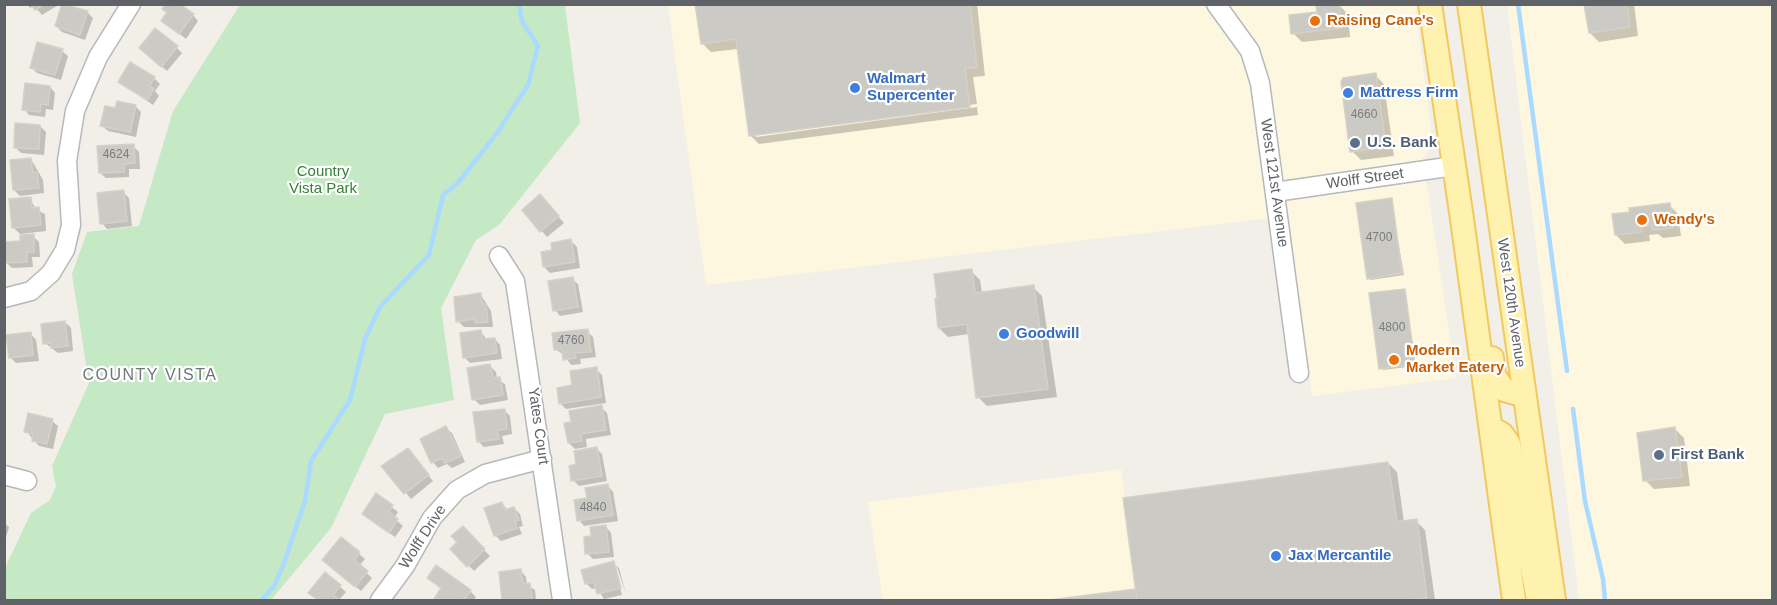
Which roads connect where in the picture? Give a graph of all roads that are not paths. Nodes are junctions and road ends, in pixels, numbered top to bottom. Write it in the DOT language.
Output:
graph roads {
  1 [pos="131,4"];
  2 [pos="1216,4"];
  3 [pos="1430,4"];
  4 [pos="1469,4"];
  5 [pos="1455,169"];
  6 [pos="1275,192"];
  7 [pos="499,256"];
  8 [pos="4,298"];
  9 [pos="1299,373"];
  10 [pos="1525,396"];
  11 [pos="1491,428"];
  12 [pos="542,459"];
  13 [pos="4,475"];
  14 [pos="27,481"];
  15 [pos="380,600"];
  16 [pos="561,600"];
  17 [pos="1514,600"];
  18 [pos="1538,600"];
  19 [pos="1554,600"];
  1 -- 8 [label="street"];
  2 -- 6 [label="street, West 121st Avenue"];
  3 -- 5 [label="main road"];
  4 -- 10 [label="main road, West 120th Avenue"];
  5 -- 6 [label="street, Wolff Street"];
  5 -- 10 [label="main road"];
  5 -- 11 [label="main road"];
  6 -- 9 [label="street, West 121st Avenue"];
  7 -- 12 [label="street, Yates Court"];
  10 -- 19 [label="main road, West 120th Avenue"];
  11 -- 17 [label="main road"];
  11 -- 18 [label="main road"];
  12 -- 15 [label="street, Wolff Drive"];
  12 -- 16 [label="street, Yates Court"];
  13 -- 14 [label="street"];
}
